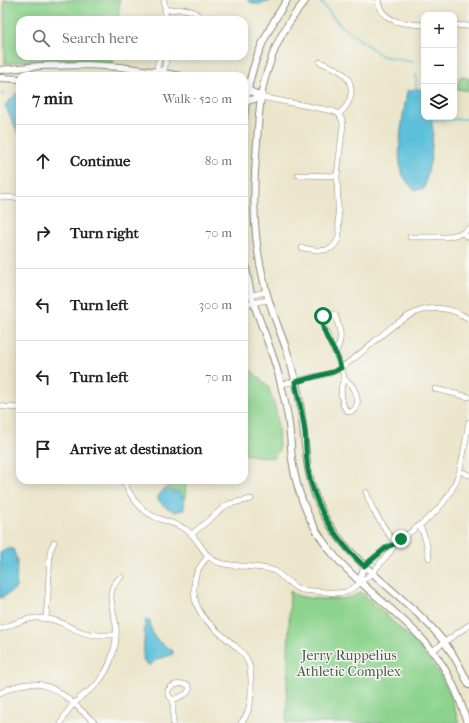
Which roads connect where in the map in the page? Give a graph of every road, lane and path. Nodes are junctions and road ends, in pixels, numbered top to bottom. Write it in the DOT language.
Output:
graph roads {
  1 [pos="164,0"];
  2 [pos="286,0"];
  3 [pos="306,0"];
  4 [pos="378,0"];
  5 [pos="165,10"];
  6 [pos="166,16"];
  7 [pos="199,16"];
  8 [pos="421,25"];
  9 [pos="457,25"];
  10 [pos="469,26"];
  11 [pos="159,60"];
  12 [pos="166,60"];
  13 [pos="320,62"];
  14 [pos="0,70"];
  15 [pos="148,72"];
  16 [pos="158,72"];
  17 [pos="161,72"];
  18 [pos="0,78"];
  19 [pos="16,79"];
  20 [pos="248,82"];
  21 [pos="248,89"];
  22 [pos="261,97"];
  23 [pos="248,101"];
  24 [pos="339,114"];
  25 [pos="298,175"];
  26 [pos="337,176"];
  27 [pos="0,197"];
  28 [pos="16,198"];
  29 [pos="469,228"];
  30 [pos="463,233"];
  31 [pos="410,237"];
  32 [pos="469,237"];
  33 [pos="302,248"];
  34 [pos="248,276"];
  35 [pos="266,292"];
  36 [pos="252,295"];
  37 [pos="248,296"];
  38 [pos="268,300"];
  39 [pos="254,302"];
  40 [pos="248,303"];
  41 [pos="469,319"];
  42 [pos="335,352"];
  43 [pos="341,368"];
  44 [pos="345,380"];
  45 [pos="295,382"];
  46 [pos="281,384"];
  47 [pos="435,389"];
  48 [pos="469,397"];
  49 [pos="0,406"];
  50 [pos="16,408"];
  51 [pos="469,422"];
  52 [pos="460,472"];
  53 [pos="469,474"];
  54 [pos="125,484"];
  55 [pos="366,492"];
  56 [pos="251,499"];
  57 [pos="419,525"];
  58 [pos="192,534"];
  59 [pos="54,542"];
  60 [pos="395,544"];
  61 [pos="209,556"];
  62 [pos="429,558"];
  63 [pos="364,566"];
  64 [pos="372,573"];
  65 [pos="121,577"];
  66 [pos="360,582"];
  67 [pos="46,618"];
  68 [pos="469,625"];
  69 [pos="0,629"];
  70 [pos="116,635"];
  71 [pos="444,642"];
  72 [pos="432,651"];
  73 [pos="469,684"];
  74 [pos="0,692"];
  75 [pos="173,700"];
  76 [pos="74,704"];
  77 [pos="61,723"];
  78 [pos="95,723"];
  79 [pos="173,723"];
  80 [pos="241,723"];
  81 [pos="467,723"];
  1 -- 5 [label="street"];
  2 -- 20 [label="street"];
  3 -- 22 [label="street"];
  4 -- 8 [label="street"];
  5 -- 6 [label="street"];
  5 -- 7 [label="street"];
  9 -- 10 [label="street"];
  11 -- 16 [label="street"];
  12 -- 17 [label="street"];
  13 -- 24 [label="street"];
  14 -- 15 [label="street"];
  18 -- 19 [label="street"];
  21 -- 22 [label="street"];
  22 -- 23 [label="street"];
  22 -- 24 [label="street"];
  22 -- 35 [label="street"];
  24 -- 26 [label="street"];
  25 -- 26 [label="street"];
  26 -- 33 [label="street"];
  27 -- 28 [label="street"];
  29 -- 30 [label="street"];
  30 -- 31 [label="street"];
  30 -- 32 [label="street"];
  34 -- 36 [label="street"];
  35 -- 36 [label="street"];
  35 -- 38 [label="street"];
  36 -- 37 [label="street"];
  36 -- 39 [label="street"];
  38 -- 39 [label="street"];
  38 -- 45 [label="street"];
  39 -- 40 [label="street"];
  39 -- 46 [label="street"];
  41 -- 43 [label="street"];
  42 -- 42 [label="street"];
  42 -- 43 [label="street"];
  43 -- 44 [label="street"];
  43 -- 45 [label="street"];
  44 -- 44 [label="street"];
  45 -- 46 [label="street"];
  45 -- 63 [label="street"];
  46 -- 66 [label="street"];
  47 -- 48 [label="street"];
  49 -- 50 [label="street"];
  51 -- 52 [label="street"];
  52 -- 53 [label="street"];
  52 -- 57 [label="street"];
  54 -- 58 [label="street"];
  55 -- 60 [label="street"];
  56 -- 58 [label="street"];
  57 -- 60 [label="street"];
  57 -- 62 [label="street"];
  58 -- 61 [label="street"];
  59 -- 67 [label="street"];
  60 -- 63 [label="street"];
  60 -- 64 [label="street"];
  61 -- 66 [label="street"];
  61 -- 80 [label="street"];
  63 -- 64 [label="street"];
  63 -- 66 [label="street"];
  64 -- 66 [label="street"];
  64 -- 71 [label="street"];
  65 -- 70 [label="street"];
  66 -- 72 [label="street"];
  67 -- 69 [label="street"];
  67 -- 70 [label="street"];
  68 -- 71 [label="street"];
  70 -- 76 [label="street"];
  71 -- 72 [label="street"];
  71 -- 73 [label="street"];
  72 -- 81 [label="street"];
  74 -- 76 [label="street"];
  75 -- 79 [label="street"];
  76 -- 77 [label="street"];
  76 -- 78 [label="street"];
}
